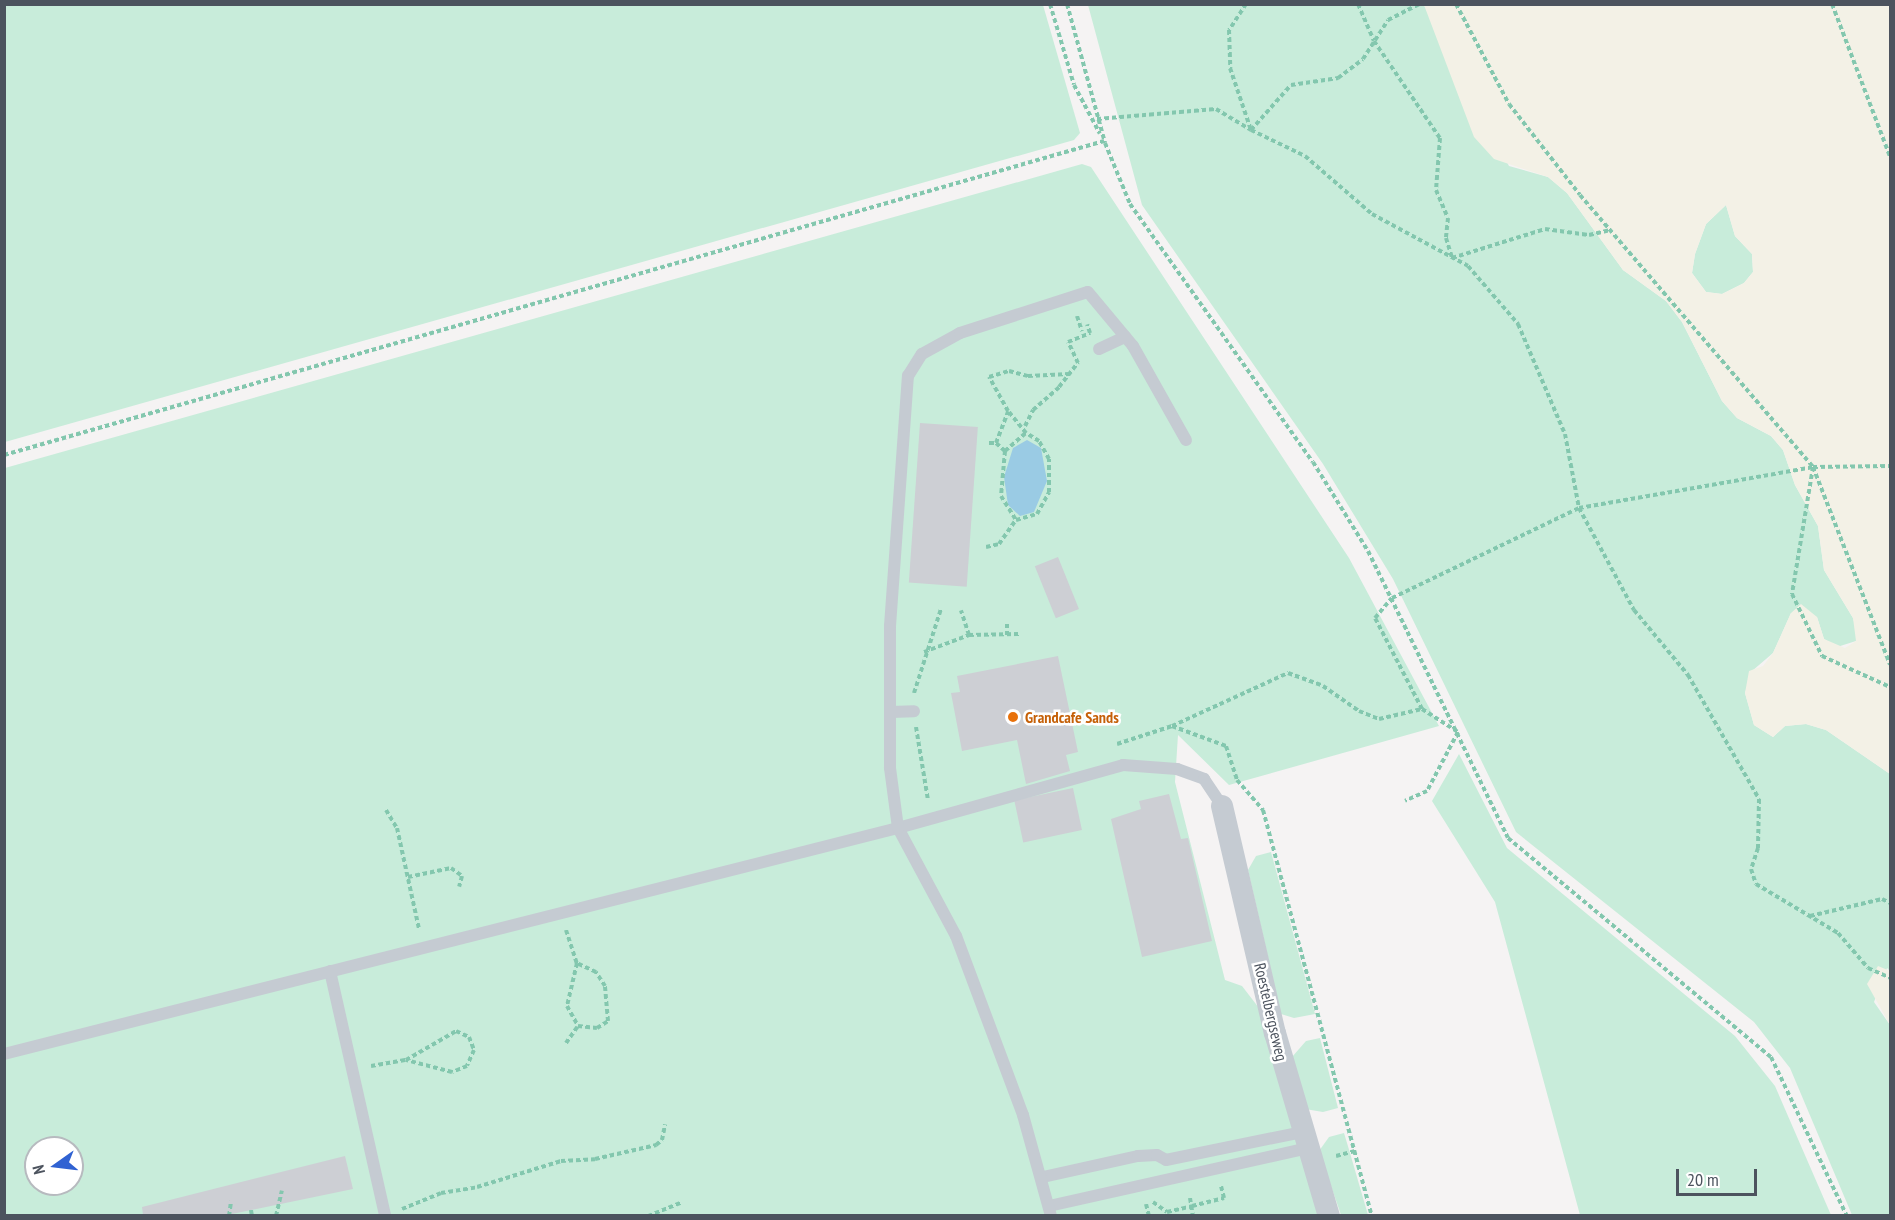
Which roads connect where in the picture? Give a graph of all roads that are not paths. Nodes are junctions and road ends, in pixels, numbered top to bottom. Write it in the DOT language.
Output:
graph roads {
  1 [pos="1125,337"];
  2 [pos="1099,349"];
  3 [pos="1186,440"];
  4 [pos="914,711"];
  5 [pos="891,712"];
  6 [pos="1222,806"];
  7 [pos="898,828"];
  8 [pos="330,971"];
  9 [pos="4,1054"];
  10 [pos="1305,1140"];
  11 [pos="1042,1177"];
  12 [pos="1050,1211"];
  13 [pos="385,1215"];
  14 [pos="1329,1215"];
  1 -- 2 [label="lane"];
  1 -- 3 [label="lane"];
  1 -- 5 [label="lane"];
  4 -- 5 [label="lane"];
  5 -- 7 [label="lane"];
  6 -- 7 [label="lane"];
  6 -- 10 [label="street, Roestelbergseweg"];
  7 -- 8 [label="lane"];
  7 -- 11 [label="lane"];
  8 -- 9 [label="lane"];
  8 -- 13 [label="lane"];
  10 -- 11 [label="lane"];
  10 -- 12 [label="lane"];
  10 -- 14 [label="street, Roestelbergseweg"];
  11 -- 12 [label="lane"];
}
